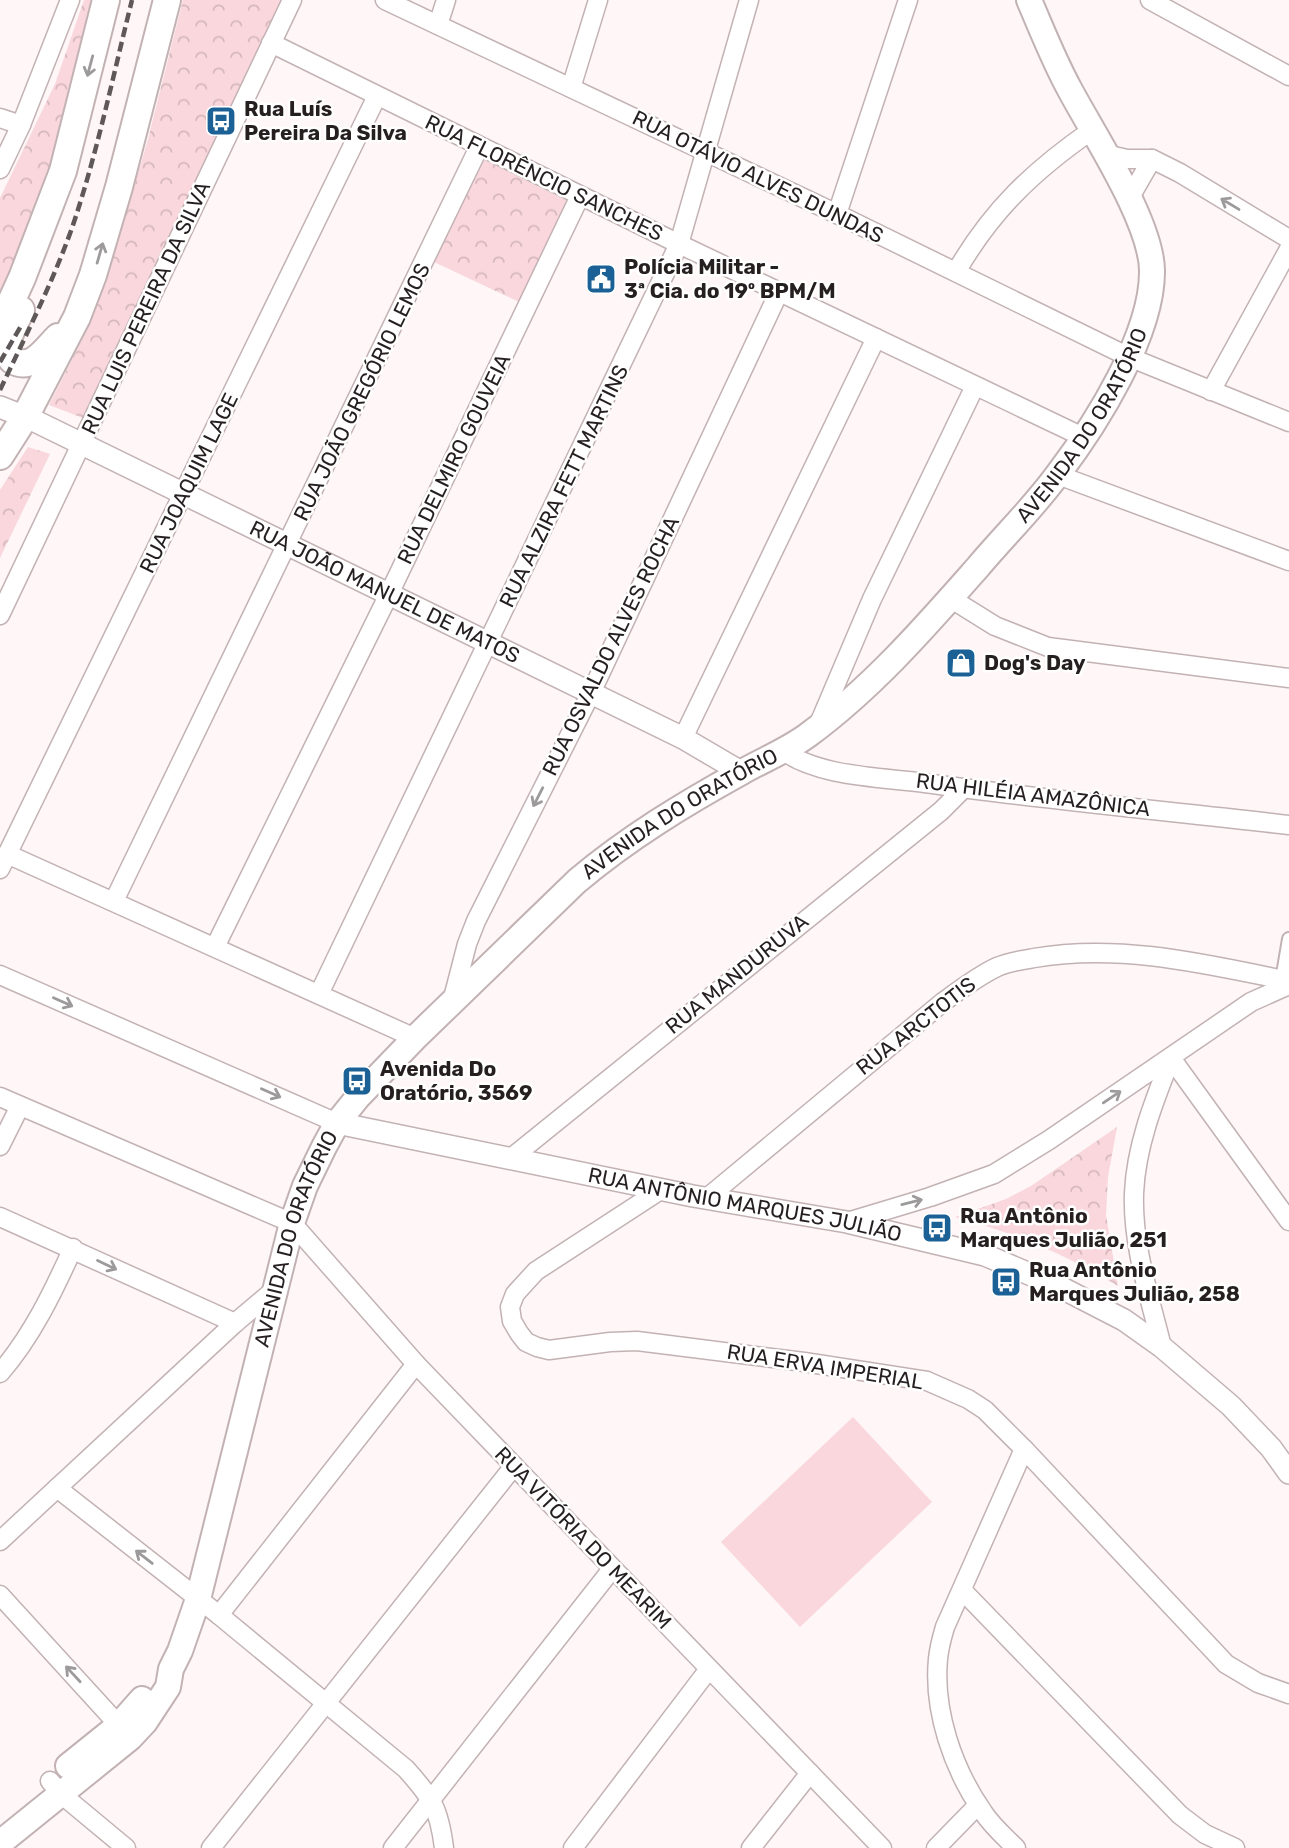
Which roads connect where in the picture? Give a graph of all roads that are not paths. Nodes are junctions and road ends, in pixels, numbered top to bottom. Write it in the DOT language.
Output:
graph roads {
  1 [pos="70,0"];
  2 [pos="107,0"];
  3 [pos="167,0"];
  4 [pos="292,0"];
  5 [pos="385,0"];
  6 [pos="446,0"];
  7 [pos="598,0"];
  8 [pos="749,0"];
  9 [pos="908,0"];
  10 [pos="1029,0"];
  11 [pos="1150,0"];
  12 [pos="438,25"];
  13 [pos="271,43"];
  14 [pos="1289,76"];
  15 [pos="572,88"];
  16 [pos="377,96"];
  17 [pos="0,118"];
  18 [pos="22,125"];
  19 [pos="1092,131"];
  20 [pos="479,147"];
  21 [pos="706,151"];
  22 [pos="1105,154"];
  23 [pos="1152,159"];
  24 [pos="0,169"];
  25 [pos="62,171"];
  26 [pos="580,196"];
  27 [pos="1129,199"];
  28 [pos="837,214"];
  29 [pos="1289,239"];
  30 [pos="679,244"];
  31 [pos="1289,249"];
  32 [pos="956,272"];
  33 [pos="779,292"];
  34 [pos="77,317"];
  35 [pos="0,326"];
  36 [pos="876,338"];
  37 [pos="1129,358"];
  38 [pos="975,386"];
  39 [pos="1212,391"];
  40 [pos="0,407"];
  41 [pos="25,417"];
  42 [pos="1289,422"];
  43 [pos="1083,437"];
  44 [pos="81,444"];
  45 [pos="0,456"];
  46 [pos="1058,475"];
  47 [pos="184,494"];
  48 [pos="288,545"];
  49 [pos="1289,561"];
  50 [pos="389,594"];
  51 [pos="950,598"];
  52 [pos="0,615"];
  53 [pos="488,642"];
  54 [pos="1289,678"];
  55 [pos="591,693"];
  56 [pos="818,727"];
  57 [pos="683,738"];
  58 [pos="782,750"];
  59 [pos="741,772"];
  60 [pos="964,788"];
  61 [pos="1289,825"];
  62 [pos="4,861"];
  63 [pos="114,901"];
  64 [pos="1289,939"];
  65 [pos="215,947"];
  66 [pos="0,975"];
  67 [pos="1287,982"];
  68 [pos="319,994"];
  69 [pos="452,1002"];
  70 [pos="415,1038"];
  71 [pos="1171,1058"];
  72 [pos="0,1097"];
  73 [pos="20,1106"];
  74 [pos="337,1123"];
  75 [pos="0,1146"];
  76 [pos="510,1159"];
  77 [pos="662,1189"];
  78 [pos="707,1198"];
  79 [pos="0,1217"];
  80 [pos="1289,1221"];
  81 [pos="847,1222"];
  82 [pos="292,1223"];
  83 [pos="73,1248"];
  84 [pos="273,1291"];
  85 [pos="235,1323"];
  86 [pos="1162,1348"];
  87 [pos="416,1364"];
  88 [pos="0,1373"];
  89 [pos="1024,1449"];
  90 [pos="514,1466"];
  91 [pos="1289,1473"];
  92 [pos="57,1488"];
  93 [pos="0,1541"];
  94 [pos="612,1569"];
  95 [pos="962,1590"];
  96 [pos="0,1595"];
  97 [pos="198,1599"];
  98 [pos="219,1615"];
  99 [pos="709,1669"];
  100 [pos="1289,1694"];
  101 [pos="326,1703"];
  102 [pos="124,1731"];
  103 [pos="810,1773"];
  104 [pos="56,1787"];
  105 [pos="432,1799"];
  106 [pos="978,1805"];
  107 [pos="0,1823"];
  108 [pos="0,1843"];
  109 [pos="126,1848"];
  110 [pos="211,1848"];
  111 [pos="393,1848"];
  112 [pos="444,1848"];
  113 [pos="573,1848"];
  114 [pos="751,1848"];
  115 [pos="882,1848"];
  116 [pos="936,1848"];
  117 [pos="1016,1848"];
  118 [pos="1235,1848"];
  1 -- 18 [label="street"];
  2 -- 25 [label="main road, one-way"];
  34 -- 3 [label="main road, one-way"];
  4 -- 13 [label="street, RUA LUIS PEREIRA DA SILVA"];
  5 -- 12 [label="street, RUA OTÁVIO ALVES DUNDAS"];
  6 -- 12 [label="street"];
  7 -- 15 [label="street"];
  8 -- 21 [label="street, RUA ALZIRA FETT MARTINS"];
  9 -- 28 [label="street"];
  10 -- 19 [label="main road, AVENIDA DO ORATÓRIO"];
  11 -- 14 [label="street"];
  12 -- 15 [label="street, RUA OTÁVIO ALVES DUNDAS"];
  13 -- 16 [label="street, RUA FLORÊNCIO SANCHES"];
  13 -- 44 [label="street, RUA LUIS PEREIRA DA SILVA"];
  15 -- 21 [label="street, RUA OTÁVIO ALVES DUNDAS"];
  16 -- 20 [label="street, RUA FLORÊNCIO SANCHES"];
  16 -- 47 [label="street, RUA JOAQUIM LAGE"];
  17 -- 18 [label="street"];
  18 -- 24 [label="street"];
  19 -- 22 [label="main road, AVENIDA DO ORATÓRIO"];
  19 -- 32 [label="street"];
  20 -- 26 [label="street, RUA FLORÊNCIO SANCHES"];
  20 -- 48 [label="street, RUA JOÃO GREGÓRIO LEMOS"];
  21 -- 28 [label="street, RUA OTÁVIO ALVES DUNDAS"];
  21 -- 30 [label="street, RUA ALZIRA FETT MARTINS"];
  22 -- 23 [label="street"];
  22 -- 27 [label="main road, AVENIDA DO ORATÓRIO"];
  23 -- 27 [label="street"];
  29 -- 23 [label="street, one-way"];
  25 -- 34 [label="main road"];
  25 -- 35 [label="main road"];
  26 -- 30 [label="street, RUA FLORÊNCIO SANCHES"];
  26 -- 50 [label="street, RUA DELMIRO GOUVEIA"];
  27 -- 37 [label="main road, AVENIDA DO ORATÓRIO"];
  28 -- 32 [label="street, RUA OTÁVIO ALVES DUNDAS"];
  30 -- 33 [label="street, RUA FLORÊNCIO SANCHES"];
  30 -- 53 [label="street, RUA ALZIRA FETT MARTINS"];
  31 -- 39 [label="street"];
  32 -- 37 [label="street, RUA OTÁVIO ALVES DUNDAS"];
  33 -- 36 [label="street, RUA FLORÊNCIO SANCHES"];
  33 -- 55 [label="street, RUA OSVALDO ALVES ROCHA"];
  34 -- 41 [label="main road"];
  36 -- 38 [label="street, RUA FLORÊNCIO SANCHES"];
  36 -- 57 [label="street"];
  37 -- 39 [label="street, RUA OTÁVIO ALVES DUNDAS"];
  37 -- 43 [label="main road, AVENIDA DO ORATÓRIO"];
  38 -- 43 [label="street, RUA FLORÊNCIO SANCHES"];
  38 -- 56 [label="street"];
  39 -- 42 [label="street, RUA OTÁVIO ALVES DUNDAS"];
  40 -- 41 [label="street, RUA JOÃO MANUEL DE MATOS"];
  41 -- 44 [label="street, RUA JOÃO MANUEL DE MATOS"];
  41 -- 45 [label="main road"];
  43 -- 46 [label="main road, AVENIDA DO ORATÓRIO"];
  44 -- 47 [label="street, RUA JOÃO MANUEL DE MATOS"];
  44 -- 52 [label="street, RUA LUIS PEREIRA DA SILVA"];
  46 -- 49 [label="street"];
  46 -- 51 [label="main road, AVENIDA DO ORATÓRIO"];
  47 -- 48 [label="street, RUA JOÃO MANUEL DE MATOS"];
  47 -- 62 [label="street, RUA JOAQUIM LAGE"];
  48 -- 50 [label="street, RUA JOÃO MANUEL DE MATOS"];
  48 -- 63 [label="street, RUA JOÃO GREGÓRIO LEMOS"];
  50 -- 53 [label="street, RUA JOÃO MANUEL DE MATOS"];
  50 -- 65 [label="street, RUA DELMIRO GOUVEIA"];
  51 -- 54 [label="street"];
  51 -- 56 [label="main road, AVENIDA DO ORATÓRIO"];
  53 -- 55 [label="street, RUA JOÃO MANUEL DE MATOS"];
  53 -- 68 [label="street, RUA ALZIRA FETT MARTINS"];
  55 -- 57 [label="street, RUA JOÃO MANUEL DE MATOS"];
  55 -- 69 [label="street, RUA OSVALDO ALVES ROCHA, one-way"];
  56 -- 58 [label="main road, AVENIDA DO ORATÓRIO"];
  57 -- 59 [label="street, RUA JOÃO MANUEL DE MATOS"];
  58 -- 59 [label="main road, AVENIDA DO ORATÓRIO"];
  58 -- 60 [label="street, RUA HILÉIA AMAZÔNICA"];
  59 -- 69 [label="main road, AVENIDA DO ORATÓRIO"];
  60 -- 61 [label="street, RUA HILÉIA AMAZÔNICA"];
  60 -- 76 [label="street, RUA MANDURUVA"];
  62 -- 63 [label="street"];
  63 -- 65 [label="street"];
  64 -- 67 [label="street"];
  65 -- 68 [label="street"];
  66 -- 74 [label="street, one-way"];
  67 -- 71 [label="street"];
  67 -- 78 [label="street, RUA ARCTOTIS"];
  68 -- 70 [label="street"];
  69 -- 70 [label="main road, AVENIDA DO ORATÓRIO"];
  70 -- 74 [label="main road, AVENIDA DO ORATÓRIO"];
  71 -- 80 [label="street"];
  81 -- 71 [label="street, one-way"];
  71 -- 86 [label="street"];
  72 -- 73 [label="street"];
  73 -- 75 [label="street"];
  73 -- 82 [label="street"];
  74 -- 76 [label="street, RUA ANTÔNIO MARQUES JULIÃO"];
  74 -- 82 [label="main road, AVENIDA DO ORATÓRIO"];
  76 -- 77 [label="street, RUA ANTÔNIO MARQUES JULIÃO"];
  77 -- 78 [label="street, RUA ANTÔNIO MARQUES JULIÃO"];
  77 -- 89 [label="street, RUA ERVA IMPERIAL"];
  78 -- 81 [label="street, RUA ANTÔNIO MARQUES JULIÃO"];
  79 -- 83 [label="street"];
  81 -- 86 [label="street, RUA ANTÔNIO MARQUES JULIÃO"];
  82 -- 84 [label="main road, AVENIDA DO ORATÓRIO"];
  82 -- 87 [label="street, RUA VITÓRIA DO MEARIM"];
  83 -- 85 [label="street, one-way"];
  83 -- 88 [label="street"];
  84 -- 85 [label="street"];
  84 -- 97 [label="main road, AVENIDA DO ORATÓRIO"];
  85 -- 92 [label="street"];
  86 -- 91 [label="street, RUA ANTÔNIO MARQUES JULIÃO"];
  87 -- 90 [label="street, RUA VITÓRIA DO MEARIM"];
  87 -- 98 [label="street"];
  89 -- 95 [label="street"];
  89 -- 100 [label="street"];
  90 -- 94 [label="street, RUA VITÓRIA DO MEARIM"];
  90 -- 101 [label="street"];
  92 -- 93 [label="street"];
  97 -- 92 [label="street, one-way"];
  94 -- 99 [label="street, RUA VITÓRIA DO MEARIM"];
  94 -- 105 [label="street"];
  95 -- 106 [label="street"];
  95 -- 118 [label="street"];
  102 -- 96 [label="street, one-way"];
  97 -- 98 [label="street"];
  97 -- 102 [label="main road, AVENIDA DO ORATÓRIO"];
  98 -- 101 [label="street"];
  99 -- 103 [label="street, RUA VITÓRIA DO MEARIM"];
  99 -- 113 [label="street"];
  101 -- 105 [label="street"];
  101 -- 110 [label="street"];
  102 -- 104 [label="main road, AVENIDA DO ORATÓRIO"];
  103 -- 114 [label="street"];
  103 -- 115 [label="street, RUA VITÓRIA DO MEARIM"];
  104 -- 107 [label="main road, AVENIDA DO ORATÓRIO"];
  104 -- 108 [label="main road, AVENIDA DO ORATÓRIO"];
  104 -- 109 [label="street"];
  105 -- 111 [label="street"];
  105 -- 112 [label="street"];
  106 -- 116 [label="street"];
  106 -- 117 [label="street"];
}
